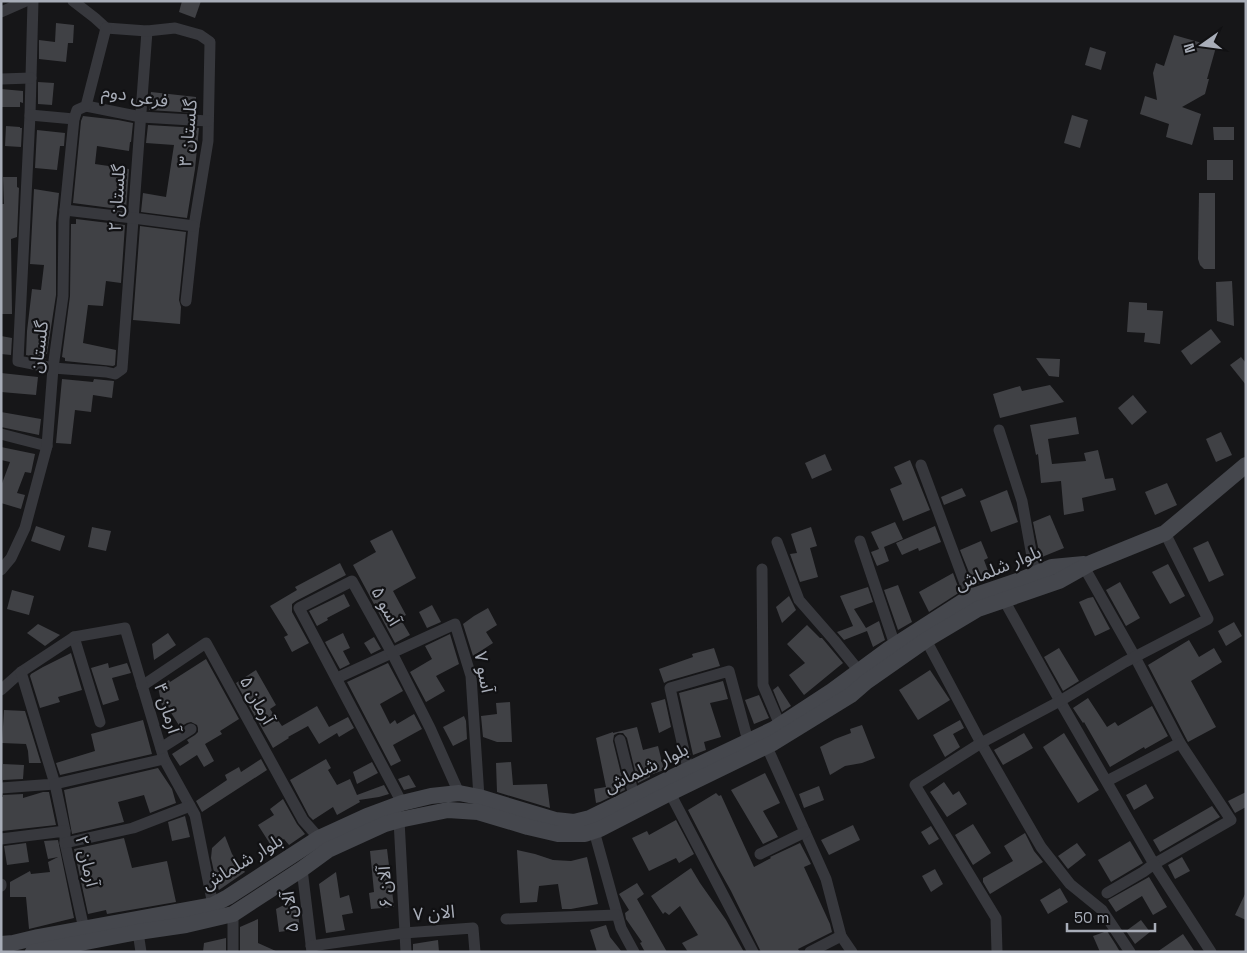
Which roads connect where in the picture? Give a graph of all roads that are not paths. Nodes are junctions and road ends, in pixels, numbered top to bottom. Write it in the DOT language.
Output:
graph roads {
  1 [pos="26,1"];
  2 [pos="33,1"];
  3 [pos="73,1"];
  4 [pos="1,12"];
  5 [pos="106,28"];
  6 [pos="147,31"];
  7 [pos="31,78"];
  8 [pos="1,79"];
  9 [pos="86,106"];
  10 [pos="30,115"];
  11 [pos="141,117"];
  12 [pos="74,119"];
  13 [pos="208,121"];
  14 [pos="65,210"];
  15 [pos="133,218"];
  16 [pos="194,226"];
  17 [pos="186,301"];
  18 [pos="53,368"];
  19 [pos="999,430"];
  20 [pos="1,434"];
  21 [pos="47,446"];
  22 [pos="921,465"];
  23 [pos="1246,465"];
  24 [pos="1164,532"];
  25 [pos="777,542"];
  26 [pos="860,542"];
  27 [pos="1088,565"];
  28 [pos="1,570"];
  29 [pos="762,570"];
  30 [pos="1020,587"];
  31 [pos="970,598"];
  32 [pos="74,638"];
  33 [pos="926,640"];
  34 [pos="895,645"];
  35 [pos="392,653"];
  36 [pos="1135,658"];
  37 [pos="859,671"];
  38 [pos="21,672"];
  39 [pos="336,678"];
  40 [pos="142,686"];
  41 [pos="1,690"];
  42 [pos="1060,701"];
  43 [pos="100,722"];
  44 [pos="780,725"];
  45 [pos="191,730"];
  46 [pos="620,740"];
  47 [pos="748,741"];
  48 [pos="981,742"];
  49 [pos="1180,743"];
  50 [pos="767,746"];
  51 [pos="163,754"];
  52 [pos="688,770"];
  53 [pos="1107,781"];
  54 [pos="55,784"];
  55 [pos="1,788"];
  56 [pos="459,793"];
  57 [pos="670,793"];
  58 [pos="634,796"];
  59 [pos="479,797"];
  60 [pos="402,803"];
  61 [pos="190,806"];
  62 [pos="399,820"];
  63 [pos="65,831"];
  64 [pos="594,831"];
  65 [pos="805,832"];
  66 [pos="318,838"];
  67 [pos="1,839"];
  68 [pos="66,844"];
  69 [pos="760,854"];
  70 [pos="1154,864"];
  71 [pos="302,869"];
  72 [pos="1107,893"];
  73 [pos="214,905"];
  74 [pos="233,914"];
  75 [pos="617,915"];
  76 [pos="506,919"];
  77 [pos="84,929"];
  78 [pos="138,932"];
  79 [pos="404,933"];
  80 [pos="841,936"];
  81 [pos="1,944"];
  82 [pos="36,947"];
  83 [pos="312,949"];
  84 [pos="142,952"];
  85 [pos="233,952"];
  86 [pos="406,952"];
  87 [pos="475,952"];
  88 [pos="634,952"];
  89 [pos="753,952"];
  90 [pos="810,952"];
  91 [pos="852,952"];
  92 [pos="997,952"];
  93 [pos="1130,952"];
  94 [pos="1211,952"];
  1 -- 4 [label="street"];
  2 -- 7 [label="street"];
  3 -- 5 [label="street"];
  5 -- 6 [label="street"];
  5 -- 9 [label="street"];
  6 -- 11 [label="street, گلستان ۲"];
  6 -- 13 [label="street, گلستان ۳"];
  7 -- 8 [label="street"];
  7 -- 10 [label="street"];
  9 -- 11 [label="street, فرعی دوم"];
  9 -- 12 [label="street"];
  10 -- 12 [label="street"];
  10 -- 18 [label="street"];
  11 -- 13 [label="street, فرعی دوم"];
  11 -- 15 [label="street, گلستان ۲"];
  12 -- 14 [label="street, گلستان"];
  13 -- 16 [label="street, گلستان ۳"];
  14 -- 15 [label="street"];
  14 -- 18 [label="street, گلستان"];
  15 -- 16 [label="street"];
  15 -- 18 [label="street, گلستان ۲"];
  16 -- 17 [label="street, گلستان ۳"];
  18 -- 21 [label="street, گلستان"];
  19 -- 30 [label="street"];
  20 -- 21 [label="street"];
  21 -- 28 [label="street, گلستان"];
  22 -- 31 [label="street"];
  23 -- 24 [label="main road, بلوار شلماش"];
  24 -- 27 [label="main road, بلوار شلماش"];
  24 -- 36 [label="street"];
  25 -- 37 [label="street"];
  26 -- 34 [label="street"];
  27 -- 30 [label="main road, بلوار شلماش"];
  27 -- 36 [label="street"];
  29 -- 44 [label="street"];
  30 -- 31 [label="main road, بلوار شلماش"];
  30 -- 33 [label="main road, بلوار شلماش"];
  30 -- 42 [label="street"];
  31 -- 34 [label="main road, بلوار شلماش"];
  32 -- 38 [label="street, آرمان ۴"];
  32 -- 40 [label="street, آرمان ۴"];
  32 -- 43 [label="street"];
  33 -- 48 [label="street"];
  33 -- 50 [label="main road, بلوار شلماش"];
  34 -- 37 [label="main road, بلوار شلماش"];
  35 -- 39 [label="street"];
  35 -- 39 [label="street, آسو ۵"];
  35 -- 56 [label="street, آسو ۵"];
  35 -- 59 [label="street, آسو ۷"];
  36 -- 42 [label="street"];
  36 -- 49 [label="street"];
  37 -- 44 [label="main road, بلوار شلماش"];
  38 -- 41 [label="street, آرمان ۴"];
  38 -- 54 [label="street"];
  39 -- 60 [label="street, آسو ۵"];
  40 -- 51 [label="street, آرمان ۴"];
  40 -- 66 [label="street, آرمان ۵"];
  42 -- 48 [label="street"];
  42 -- 53 [label="street"];
  44 -- 47 [label="main road, بلوار شلماش"];
  45 -- 51 [label="street"];
  46 -- 58 [label="street"];
  47 -- 52 [label="main road, بلوار شلماش"];
  47 -- 52 [label="street"];
  48 -- 92 [label="street"];
  48 -- 93 [label="street"];
  49 -- 53 [label="street"];
  49 -- 70 [label="street"];
  50 -- 57 [label="main road, بلوار شلماش"];
  50 -- 65 [label="street"];
  51 -- 54 [label="street"];
  51 -- 61 [label="street, آرمان ۴"];
  52 -- 58 [label="main road, بلوار شلماش"];
  53 -- 70 [label="street"];
  54 -- 55 [label="street"];
  54 -- 63 [label="street"];
  56 -- 59 [label="main road, بلوار شلماش"];
  56 -- 60 [label="main road, بلوار شلماش"];
  57 -- 64 [label="main road, بلوار شلماش"];
  57 -- 89 [label="street"];
  58 -- 59 [label="main road, بلوار شلماش"];
  60 -- 66 [label="main road, بلوار شلماش"];
  61 -- 68 [label="street"];
  61 -- 73 [label="street, آرمان ۴"];
  62 -- 64 [label="main road, بلوار شلماش"];
  62 -- 71 [label="main road, بلوار شلماش"];
  62 -- 79 [label="street, آلان ۶"];
  63 -- 67 [label="street, آرمان ۲"];
  63 -- 68 [label="street, آرمان ۲"];
  64 -- 75 [label="street"];
  65 -- 69 [label="street"];
  65 -- 80 [label="street"];
  66 -- 73 [label="main road, بلوار شلماش"];
  68 -- 77 [label="street, آرمان ۲"];
  70 -- 72 [label="street"];
  70 -- 94 [label="street"];
  71 -- 74 [label="main road, بلوار شلماش"];
  71 -- 83 [label="street, آلان ۵"];
  73 -- 77 [label="main road, بلوار شلماش"];
  74 -- 78 [label="main road, بلوار شلماش"];
  74 -- 85 [label="street"];
  75 -- 76 [label="street"];
  75 -- 88 [label="street"];
  77 -- 82 [label="main road, بلوار شلماش"];
  78 -- 82 [label="main road, بلوار شلماش"];
  78 -- 84 [label="street"];
  79 -- 83 [label="street"];
  79 -- 86 [label="street, آلان ۶"];
  79 -- 87 [label="street, الان ۷"];
  80 -- 90 [label="street"];
  80 -- 91 [label="street"];
  81 -- 82 [label="main road, بلوار شلماش"];
}
